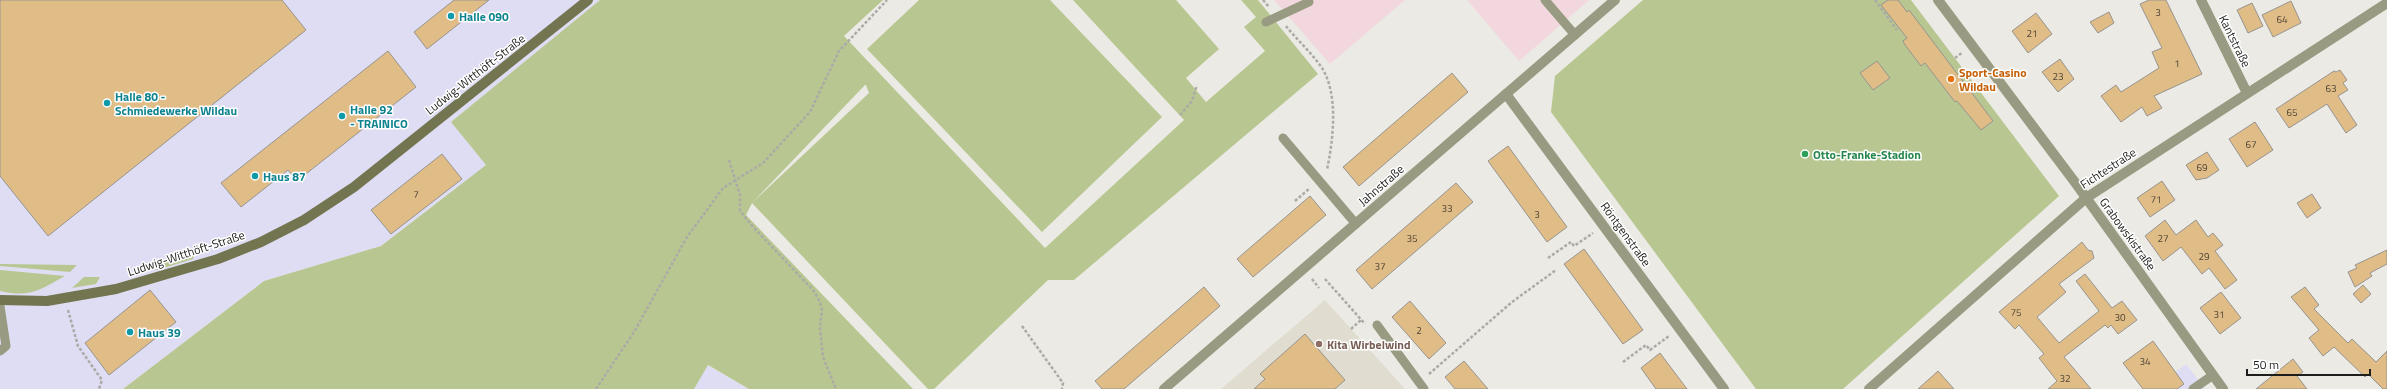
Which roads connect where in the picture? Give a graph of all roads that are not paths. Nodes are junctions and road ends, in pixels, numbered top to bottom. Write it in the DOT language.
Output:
graph roads {
  1 [pos="588,0"];
  2 [pos="1545,0"];
  3 [pos="1615,0"];
  4 [pos="1938,0"];
  5 [pos="2201,0"];
  6 [pos="1309,2"];
  7 [pos="2387,3"];
  8 [pos="1266,22"];
  9 [pos="1575,34"];
  10 [pos="2247,93"];
  11 [pos="1506,94"];
  12 [pos="1283,138"];
  13 [pos="2086,198"];
  14 [pos="1356,224"];
  15 [pos="0,300"];
  16 [pos="0,306"];
  17 [pos="1376,325"];
  18 [pos="0,351"];
  19 [pos="2213,375"];
  20 [pos="1164,389"];
  21 [pos="1424,389"];
  22 [pos="1724,389"];
  23 [pos="1869,389"];
  24 [pos="2193,389"];
  25 [pos="2224,389"];
  1 -- 15 [label="street, Ludwig-Witthöft-Straße"];
  2 -- 9 [label="lane"];
  3 -- 9 [label="street, Jahnstraße"];
  4 -- 13 [label="street, Grabowskistraße"];
  5 -- 10 [label="street, Kantstraße"];
  6 -- 8 [label="lane"];
  7 -- 10 [label="street, Fichtestraße"];
  9 -- 11 [label="street, Jahnstraße"];
  10 -- 13 [label="street, Fichtestraße"];
  11 -- 14 [label="street, Jahnstraße"];
  11 -- 22 [label="street, Röntgenstraße"];
  12 -- 14 [label="lane"];
  13 -- 19 [label="street, Grabowskistraße"];
  13 -- 23 [label="street, Fichtestraße"];
  14 -- 20 [label="street, Jahnstraße"];
  16 -- 18 [label="lane"];
  17 -- 21 [label="lane"];
  19 -- 24 [label="lane"];
  19 -- 25 [label="street, Grabowskistraße"];
}
